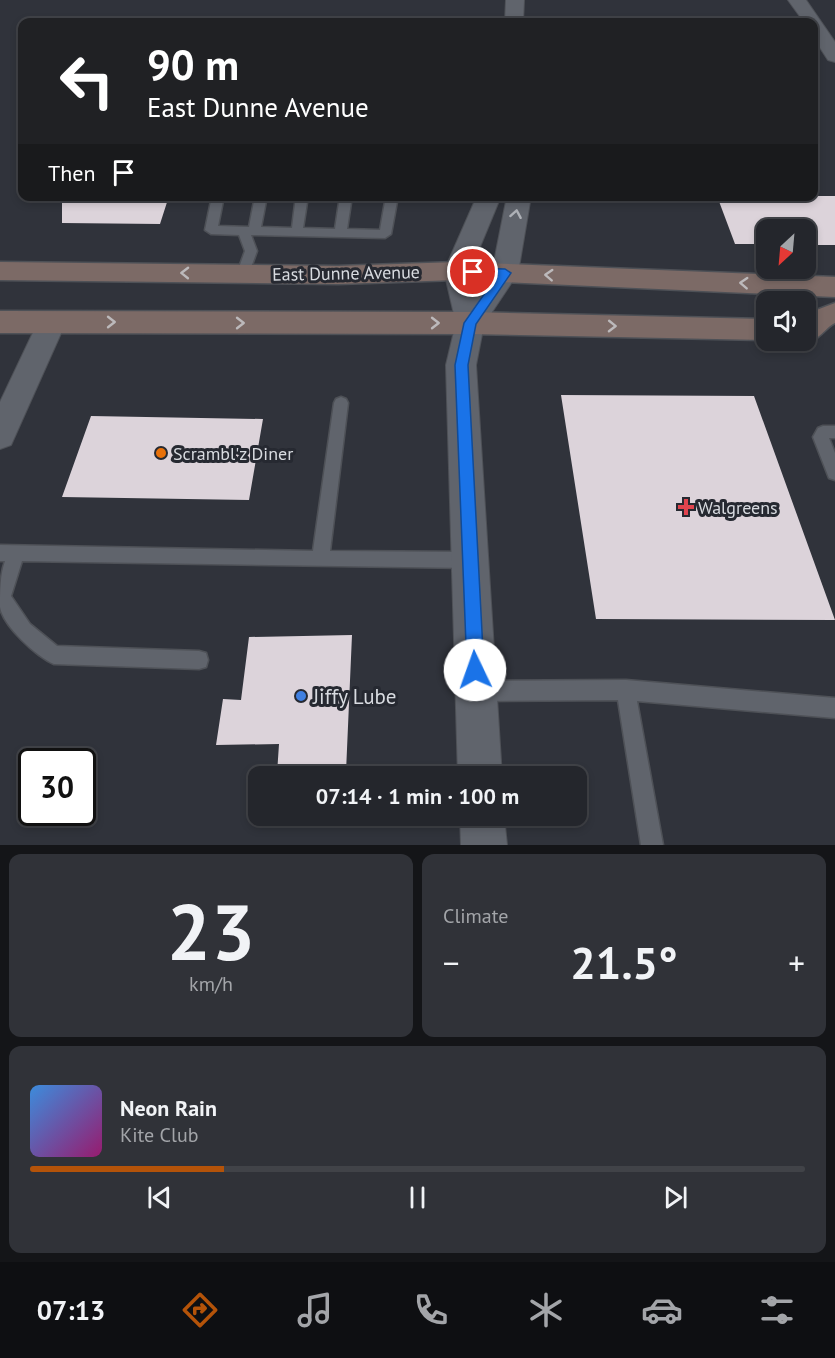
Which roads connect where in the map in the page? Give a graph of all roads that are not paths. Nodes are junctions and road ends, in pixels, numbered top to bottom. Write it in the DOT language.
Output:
graph roads {
  1 [pos="515,0"];
  2 [pos="798,0"];
  3 [pos="514,18"];
  4 [pos="810,18"];
  5 [pos="818,30"];
  6 [pos="835,56"];
  7 [pos="217,201"];
  8 [pos="259,201"];
  9 [pos="301,201"];
  10 [pos="345,201"];
  11 [pos="391,201"];
  12 [pos="487,201"];
  13 [pos="518,201"];
  14 [pos="249,231"];
  15 [pos="297,232"];
  16 [pos="340,233"];
  17 [pos="0,271"];
  18 [pos="457,271"];
  19 [pos="243,273"];
  20 [pos="505,273"];
  21 [pos="835,287"];
  22 [pos="835,313"];
  23 [pos="816,321"];
  24 [pos="0,322"];
  25 [pos="52,322"];
  26 [pos="470,323"];
  27 [pos="756,330"];
  28 [pos="341,403"];
  29 [pos="835,432"];
  30 [pos="0,436"];
  31 [pos="835,472"];
  32 [pos="8,554"];
  33 [pos="320,559"];
  34 [pos="470,560"];
  35 [pos="199,660"];
  36 [pos="626,690"];
  37 [pos="476,691"];
  38 [pos="835,708"];
  39 [pos="479,766"];
  40 [pos="483,826"];
  41 [pos="484,845"];
  42 [pos="652,845"];
  1 -- 3 [label="street"];
  2 -- 4 [label="street"];
  5 -- 6 [label="street"];
  7 -- 14 [label="lane"];
  8 -- 14 [label="lane"];
  9 -- 15 [label="lane"];
  10 -- 16 [label="lane"];
  11 -- 16 [label="lane"];
  12 -- 18 [label="street"];
  20 -- 13 [label="street, one-way"];
  14 -- 15 [label="lane"];
  14 -- 19 [label="lane"];
  15 -- 16 [label="lane"];
  19 -- 17 [label="main road, East Dunne Avenue, one-way"];
  18 -- 19 [label="main road, East Dunne Avenue"];
  18 -- 20 [label="main road, East Dunne Avenue"];
  18 -- 26 [label="street"];
  21 -- 20 [label="main road, East Dunne Avenue, one-way"];
  20 -- 26 [label="street"];
  22 -- 23 [label="main road"];
  24 -- 25 [label="main road"];
  25 -- 26 [label="main road, one-way"];
  25 -- 30 [label="street"];
  26 -- 27 [label="main road, one-way"];
  26 -- 34 [label="street"];
  28 -- 33 [label="lane"];
  29 -- 31 [label="lane"];
  32 -- 33 [label="lane"];
  32 -- 35 [label="lane"];
  33 -- 34 [label="lane"];
  34 -- 37 [label="street"];
  36 -- 37 [label="lane"];
  36 -- 38 [label="lane"];
  36 -- 42 [label="lane"];
  37 -- 39 [label="street"];
  40 -- 41 [label="street"];
}
